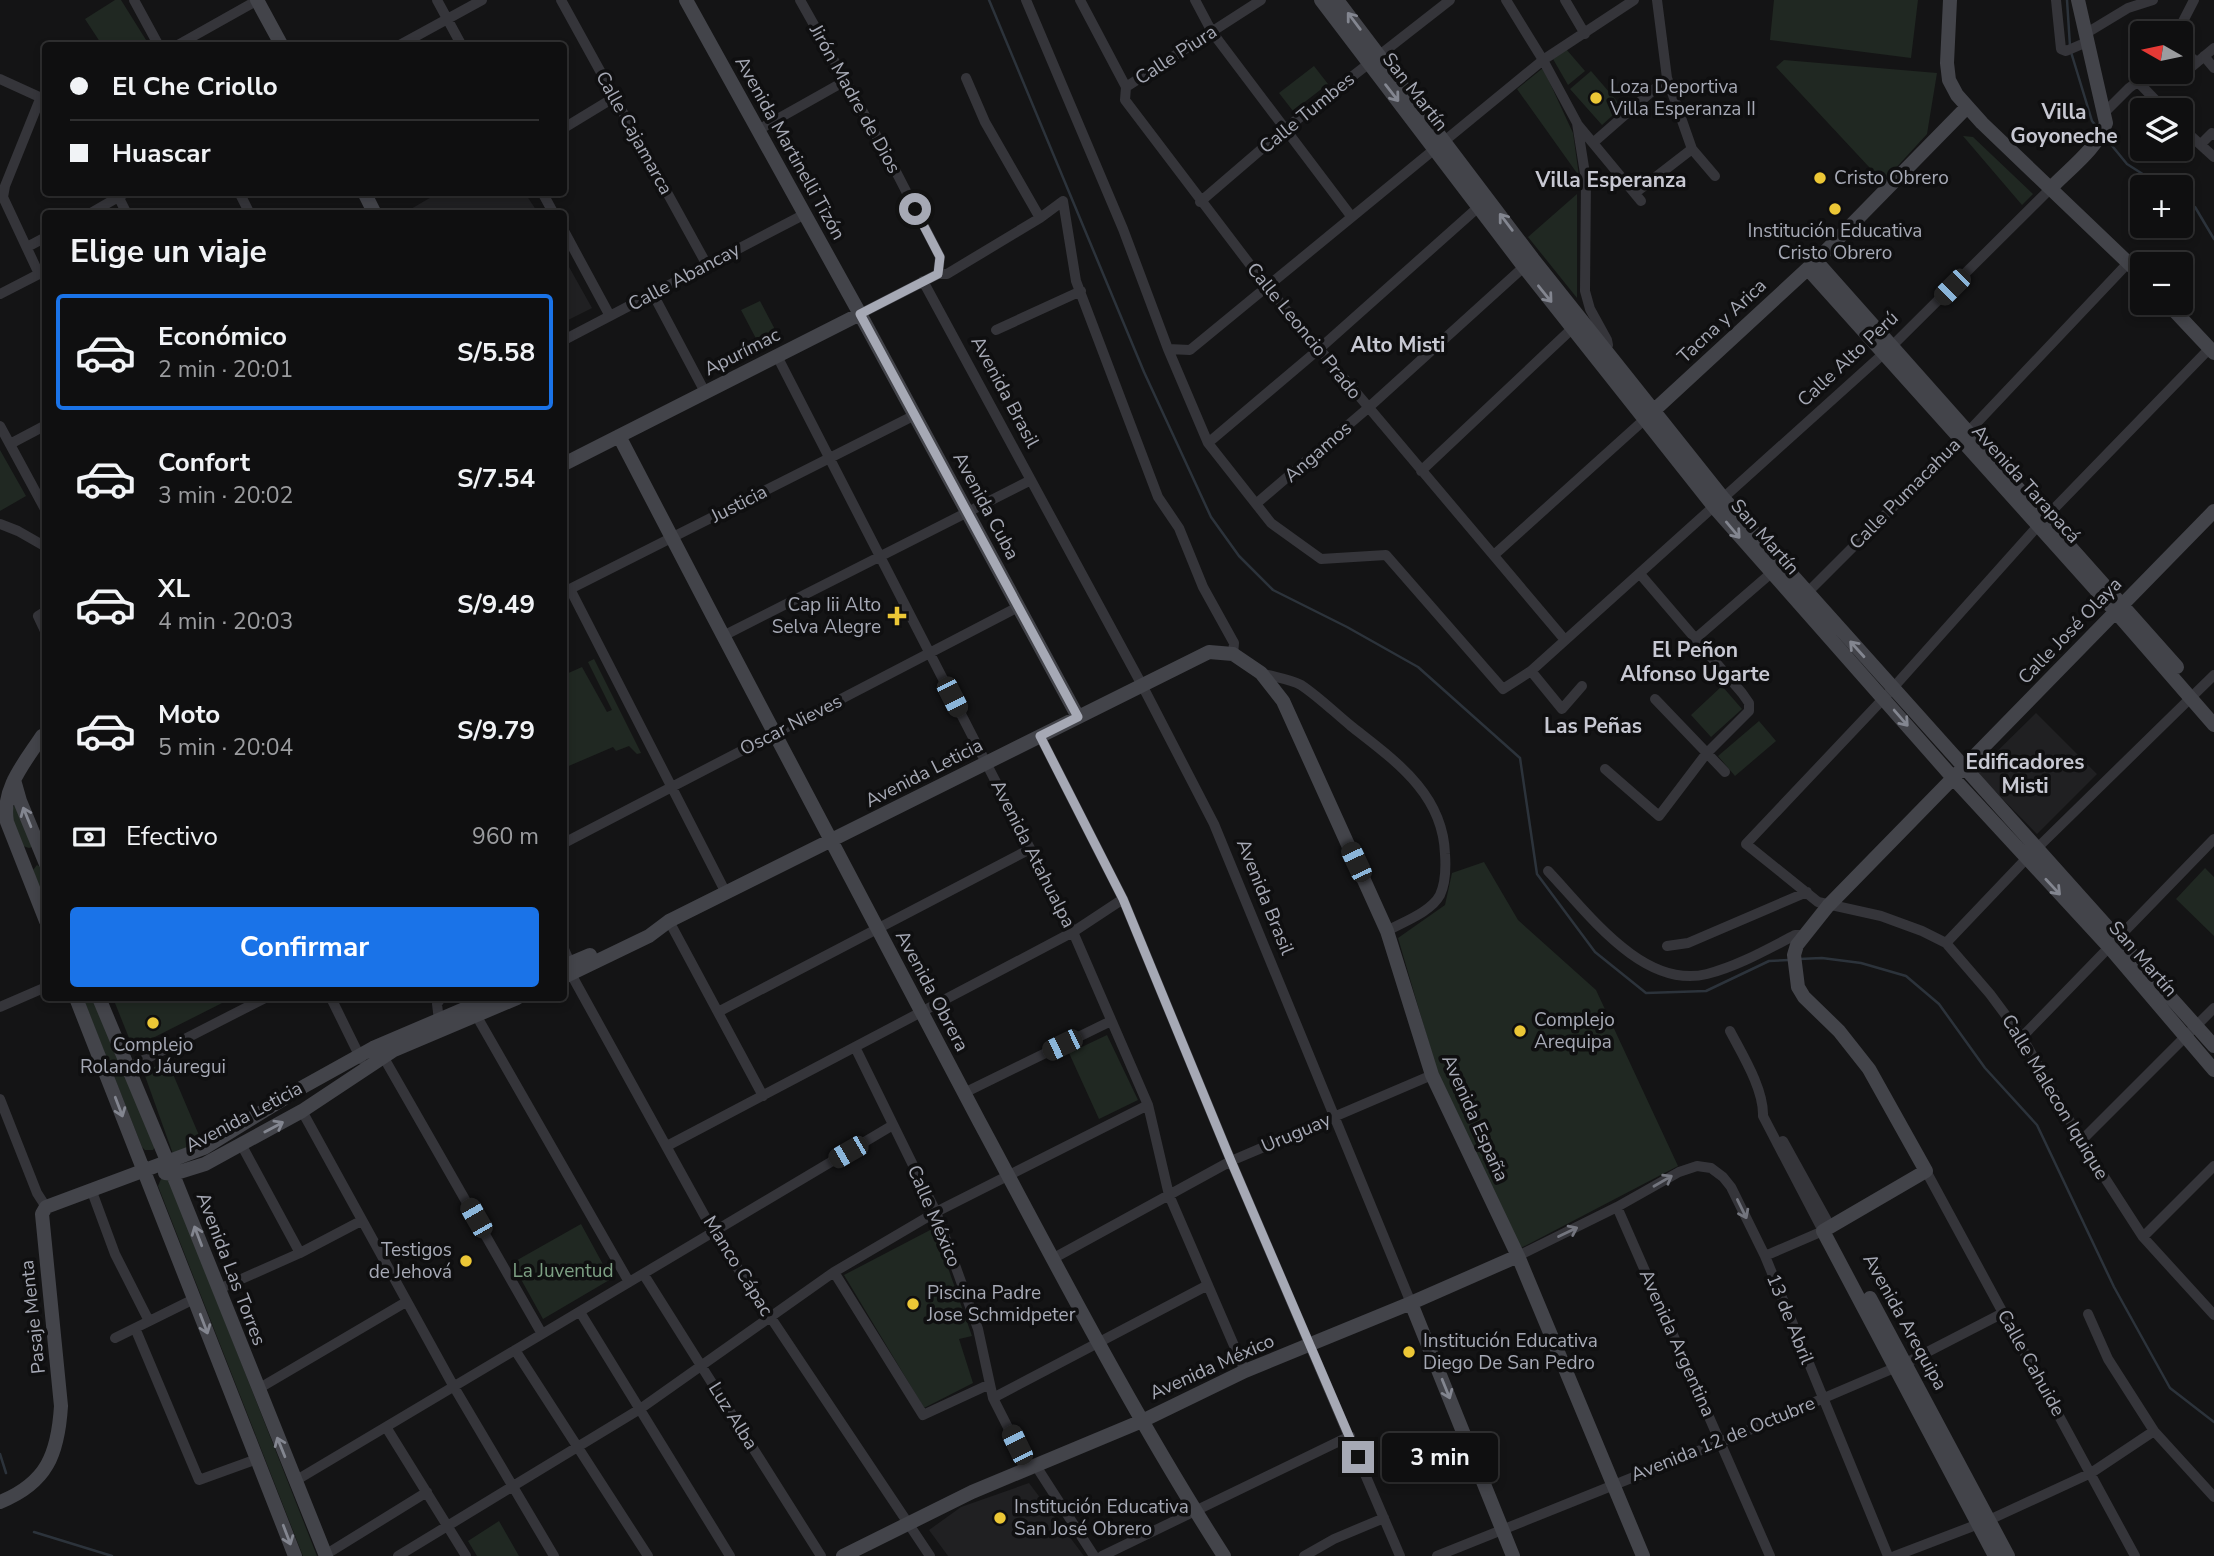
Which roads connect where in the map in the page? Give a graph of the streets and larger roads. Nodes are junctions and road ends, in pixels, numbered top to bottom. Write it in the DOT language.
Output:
graph roads {
  1 [pos="134,0"];
  2 [pos="258,0"];
  3 [pos="438,0"];
  4 [pos="482,0"];
  5 [pos="561,0"];
  6 [pos="686,0"];
  7 [pos="800,0"];
  8 [pos="1026,0"];
  9 [pos="1080,0"];
  10 [pos="1195,0"];
  11 [pos="1261,0"];
  12 [pos="1321,0"];
  13 [pos="1337,0"];
  14 [pos="1450,0"];
  15 [pos="1506,0"];
  16 [pos="1565,0"];
  17 [pos="1634,0"];
  18 [pos="1657,0"];
  19 [pos="1950,0"];
  20 [pos="2056,0"];
  21 [pos="2078,0"];
  22 [pos="2153,0"];
  23 [pos="2194,0"];
  24 [pos="447,18"];
  25 [pos="2183,21"];
  26 [pos="1212,32"];
  27 [pos="1585,34"];
  28 [pos="157,42"];
  29 [pos="183,42"];
  30 [pos="280,42"];
  31 [pos="405,42"];
  32 [pos="460,42"];
  33 [pos="2078,44"];
  34 [pos="2214,48"];
  35 [pos="2193,55"];
  36 [pos="1374,59"];
  37 [pos="2201,59"];
  38 [pos="1543,60"];
  39 [pos="2193,66"];
  40 [pos="2214,68"];
  41 [pos="966,78"];
  42 [pos="1667,78"];
  43 [pos="0,79"];
  44 [pos="845,81"];
  45 [pos="2137,84"];
  46 [pos="2140,84"];
  47 [pos="1126,87"];
  48 [pos="615,97"];
  49 [pos="2153,98"];
  50 [pos="42,99"];
  51 [pos="42,101"];
  52 [pos="1967,107"];
  53 [pos="2105,118"];
  54 [pos="1577,123"];
  55 [pos="567,126"];
  56 [pos="1285,129"];
  57 [pos="758,130"];
  58 [pos="2214,135"];
  59 [pos="2193,140"];
  60 [pos="1594,142"];
  61 [pos="1439,144"];
  62 [pos="2201,144"];
  63 [pos="1692,149"];
  64 [pos="2214,158"];
  65 [pos="1715,176"];
  66 [pos="2051,188"];
  67 [pos="118,196"];
  68 [pos="1200,202"];
  69 [pos="1483,202"];
  70 [pos="95,210"];
  71 [pos="805,214"];
  72 [pos="1351,216"];
  73 [pos="1040,218"];
  74 [pos="567,237"];
  75 [pos="42,239"];
  76 [pos="27,247"];
  77 [pos="1529,263"];
  78 [pos="2128,263"];
  79 [pos="707,265"];
  80 [pos="1812,265"];
  81 [pos="938,274"];
  82 [pos="923,282"];
  83 [pos="1266,287"];
  84 [pos="1082,291"];
  85 [pos="0,294"];
  86 [pos="653,294"];
  87 [pos="860,314"];
  88 [pos="2178,315"];
  89 [pos="610,316"];
  90 [pos="1577,323"];
  91 [pos="996,330"];
  92 [pos="567,338"];
  93 [pos="1168,349"];
  94 [pos="1318,350"];
  95 [pos="1888,350"];
  96 [pos="2212,350"];
  97 [pos="1602,354"];
  98 [pos="777,356"];
  99 [pos="705,392"];
  100 [pos="1368,408"];
  101 [pos="915,415"];
  102 [pos="1649,415"];
  103 [pos="42,427"];
  104 [pos="1,429"];
  105 [pos="1964,435"];
  106 [pos="619,436"];
  107 [pos="1208,443"];
  108 [pos="10,444"];
  109 [pos="830,458"];
  110 [pos="567,462"];
  111 [pos="1421,471"];
  112 [pos="1031,480"];
  113 [pos="1257,503"];
  114 [pos="1719,503"];
  115 [pos="42,504"];
  116 [pos="2214,511"];
  117 [pos="967,512"];
  118 [pos="2042,522"];
  119 [pos="0,524"];
  120 [pos="672,537"];
  121 [pos="42,545"];
  122 [pos="1494,555"];
  123 [pos="880,556"];
  124 [pos="1776,569"];
  125 [pos="1640,574"];
  126 [pos="567,591"];
  127 [pos="1802,598"];
  128 [pos="1018,607"];
  129 [pos="2119,608"];
  130 [pos="723,636"];
  131 [pos="1695,639"];
  132 [pos="1565,640"];
  133 [pos="1209,652"];
  134 [pos="930,653"];
  135 [pos="1233,654"];
  136 [pos="1531,671"];
  137 [pos="1261,673"];
  138 [pos="2214,675"];
  139 [pos="1300,684"];
  140 [pos="1142,685"];
  141 [pos="1582,686"];
  142 [pos="1888,693"];
  143 [pos="2195,696"];
  144 [pos="1655,699"];
  145 [pos="1283,701"];
  146 [pos="2214,711"];
  147 [pos="1078,717"];
  148 [pos="2214,725"];
  149 [pos="774,734"];
  150 [pos="42,736"];
  151 [pos="1040,736"];
  152 [pos="1706,754"];
  153 [pos="986,763"];
  154 [pos="1605,769"];
  155 [pos="1726,772"];
  156 [pos="1959,774"];
  157 [pos="14,778"];
  158 [pos="671,787"];
  159 [pos="2214,839"];
  160 [pos="567,841"];
  161 [pos="830,841"];
  162 [pos="1030,849"];
  163 [pos="42,853"];
  164 [pos="2032,854"];
  165 [pos="42,859"];
  166 [pos="23,865"];
  167 [pos="1548,871"];
  168 [pos="1807,892"];
  169 [pos="726,893"];
  170 [pos="1123,899"];
  171 [pos="1828,906"];
  172 [pos="42,911"];
  173 [pos="663,925"];
  174 [pos="877,929"];
  175 [pos="1387,931"];
  176 [pos="1073,932"];
  177 [pos="1803,935"];
  178 [pos="1947,943"];
  179 [pos="2114,944"];
  180 [pos="1667,946"];
  181 [pos="567,970"];
  182 [pos="42,989"];
  183 [pos="77,1001"];
  184 [pos="100,1001"];
  185 [pos="259,1001"];
  186 [pos="333,1001"];
  187 [pos="439,1001"];
  188 [pos="483,1001"];
  189 [pos="510,1001"];
  190 [pos="0,1007"];
  191 [pos="2214,1008"];
  192 [pos="718,1012"];
  193 [pos="921,1012"];
  194 [pos="476,1015"];
  195 [pos="439,1020"];
  196 [pos="1111,1021"];
  197 [pos="2197,1026"];
  198 [pos="1730,1031"];
  199 [pos="2022,1037"];
  200 [pos="2186,1037"];
  201 [pos="2214,1046"];
  202 [pos="855,1047"];
  203 [pos="380,1051"];
  204 [pos="363,1061"];
  205 [pos="2211,1061"];
  206 [pos="128,1068"];
  207 [pos="1432,1075"];
  208 [pos="964,1093"];
  209 [pos="763,1096"];
  210 [pos="0,1099"];
  211 [pos="1148,1105"];
  212 [pos="302,1111"];
  213 [pos="1335,1117"];
  214 [pos="893,1125"];
  215 [pos="2081,1141"];
  216 [pos="241,1144"];
  217 [pos="667,1146"];
  218 [pos="1231,1161"];
  219 [pos="2214,1166"];
  220 [pos="170,1168"];
  221 [pos="1711,1168"];
  222 [pos="143,1169"];
  223 [pos="1926,1171"];
  224 [pos="1009,1175"];
  225 [pos="91,1189"];
  226 [pos="1169,1195"];
  227 [pos="46,1207"];
  228 [pos="1618,1207"];
  229 [pos="936,1212"];
  230 [pos="361,1221"];
  231 [pos="1827,1228"];
  232 [pos="713,1231"];
  233 [pos="2143,1237"];
  234 [pos="300,1253"];
  235 [pos="1518,1256"];
  236 [pos="1765,1256"];
  237 [pos="1054,1258"];
  238 [pos="834,1272"];
  239 [pos="644,1275"];
  240 [pos="629,1282"];
  241 [pos="1208,1285"];
  242 [pos="219,1289"];
  243 [pos="194,1299"];
  244 [pos="406,1302"];
  245 [pos="1411,1303"];
  246 [pos="580,1312"];
  247 [pos="2003,1313"];
  248 [pos="2088,1314"];
  249 [pos="2214,1315"];
  250 [pos="770,1318"];
  251 [pos="149,1321"];
  252 [pos="135,1328"];
  253 [pos="542,1334"];
  254 [pos="115,1338"];
  255 [pos="1097,1344"];
  256 [pos="1310,1345"];
  257 [pos="516,1350"];
  258 [pos="1902,1365"];
  259 [pos="702,1367"];
  260 [pos="1245,1371"];
  261 [pos="990,1384"];
  262 [pos="454,1387"];
  263 [pos="258,1389"];
  264 [pos="993,1398"];
  265 [pos="1822,1399"];
  266 [pos="640,1409"];
  267 [pos="1142,1420"];
  268 [pos="386,1427"];
  269 [pos="2154,1431"];
  270 [pos="1350,1436"];
  271 [pos="1721,1442"];
  272 [pos="577,1447"];
  273 [pos="257,1459"];
  274 [pos="1032,1467"];
  275 [pos="2091,1473"];
  276 [pos="295,1481"];
  277 [pos="1614,1483"];
  278 [pos="513,1486"];
  279 [pos="426,1492"];
  280 [pos="2214,1497"];
  281 [pos="0,1502"];
  282 [pos="1195,1510"];
  283 [pos="1384,1518"];
  284 [pos="1984,1522"];
  285 [pos="907,1524"];
  286 [pos="447,1526"];
  287 [pos="1502,1530"];
  288 [pos="325,1555"];
  289 [pos="846,1555"];
  290 [pos="295,1556"];
  291 [pos="398,1556"];
  292 [pos="466,1556"];
  293 [pos="554,1556"];
  294 [pos="648,1556"];
  295 [pos="730,1556"];
  296 [pos="821,1556"];
  297 [pos="930,1556"];
  298 [pos="1094,1556"];
  299 [pos="1102,1556"];
  300 [pos="1224,1556"];
  301 [pos="1304,1556"];
  302 [pos="1400,1556"];
  303 [pos="1437,1556"];
  304 [pos="1513,1556"];
  305 [pos="1643,1556"];
  306 [pos="1770,1556"];
  307 [pos="1888,1556"];
  308 [pos="1895,1556"];
  309 [pos="1995,1556"];
  310 [pos="2008,1556"];
  311 [pos="2135,1556"];
  1 -- 28 [label="street"];
  2 -- 29 [label="street"];
  2 -- 30 [label="street"];
  3 -- 24 [label="street"];
  4 -- 24 [label="street"];
  5 -- 48 [label="street, Calle Cajamarca"];
  6 -- 57 [label="street, Avenida Martinelli Tizón"];
  7 -- 44 [label="street, Jirón Madre de Dios"];
  8 -- 93 [label="street"];
  9 -- 47 [label="street, Calle Leoncio Prado"];
  10 -- 26 [label="street"];
  11 -- 26 [label="street, Calle Piura"];
  12 -- 36 [label="street, San Martín"];
  36 -- 13 [label="street, San Martín, one-way"];
  14 -- 36 [label="street, Calle Tumbes"];
  15 -- 38 [label="street"];
  16 -- 27 [label="street"];
  17 -- 27 [label="street"];
  18 -- 42 [label="street"];
  19 -- 52 [label="street"];
  20 -- 33 [label="street"];
  21 -- 33 [label="street"];
  22 -- 33 [label="street"];
  23 -- 25 [label="street"];
  24 -- 31 [label="street"];
  24 -- 32 [label="street"];
  26 -- 47 [label="street, Calle Piura"];
  26 -- 56 [label="street"];
  27 -- 38 [label="street"];
  33 -- 53 [label="street"];
  34 -- 37 [label="street"];
  35 -- 37 [label="street"];
  36 -- 56 [label="street, Calle Tumbes"];
  36 -- 61 [label="street, San Martín"];
  37 -- 39 [label="street"];
  37 -- 40 [label="street"];
  38 -- 54 [label="street"];
  38 -- 61 [label="street"];
  41 -- 73 [label="street"];
  42 -- 60 [label="street"];
  42 -- 63 [label="street"];
  43 -- 50 [label="street"];
  44 -- 57 [label="street"];
  44 -- 81 [label="street, Jirón Madre de Dios"];
  45 -- 53 [label="street"];
  46 -- 49 [label="street"];
  47 -- 68 [label="street, Calle Leoncio Prado"];
  48 -- 55 [label="street"];
  48 -- 79 [label="street, Calle Cajamarca"];
  51 -- 76 [label="street"];
  52 -- 66 [label="street"];
  52 -- 80 [label="street, Tacna y Arica"];
  53 -- 66 [label="street, Calle Alto Perú"];
  54 -- 60 [label="street"];
  54 -- 97 [label="street"];
  56 -- 68 [label="street, Calle Tumbes"];
  56 -- 72 [label="street"];
  57 -- 71 [label="street, Avenida Martinelli Tizón"];
  58 -- 62 [label="street"];
  59 -- 62 [label="street"];
  60 -- 63 [label="street"];
  61 -- 69 [label="street, San Martín"];
  61 -- 72 [label="street"];
  62 -- 64 [label="street"];
  63 -- 65 [label="street"];
  66 -- 78 [label="street"];
  66 -- 95 [label="street, Calle Alto Perú"];
  67 -- 70 [label="street"];
  68 -- 83 [label="street, Calle Leoncio Prado"];
  69 -- 77 [label="street, San Martín"];
  69 -- 94 [label="street"];
  71 -- 79 [label="street, Calle Abancay"];
  71 -- 87 [label="street, Avenida Martinelli Tizón"];
  72 -- 83 [label="street"];
  73 -- 81 [label="street, Apurímac"];
  73 -- 84 [label="street, Apurímac"];
  74 -- 89 [label="street"];
  75 -- 76 [label="street"];
  76 -- 85 [label="street"];
  77 -- 90 [label="street, San Martín"];
  77 -- 100 [label="street, Angamos"];
  78 -- 105 [label="street, Calle Pumacahua"];
  79 -- 86 [label="street, Calle Abancay"];
  80 -- 95 [label="street, Avenida Tarapacá"];
  80 -- 102 [label="street, Tacna y Arica"];
  81 -- 82 [label="street, Apurímac"];
  82 -- 87 [label="street, Apurímac"];
  82 -- 112 [label="street, Avenida Brasil"];
  83 -- 93 [label="street"];
  83 -- 94 [label="street, Calle Leoncio Prado"];
  84 -- 91 [label="street"];
  84 -- 135 [label="street"];
  86 -- 89 [label="street, Calle Abancay"];
  86 -- 99 [label="street"];
  87 -- 98 [label="street, Apurímac"];
  87 -- 101 [label="street, Avenida Cuba"];
  88 -- 96 [label="street"];
  89 -- 92 [label="street, Calle Abancay"];
  90 -- 97 [label="street, San Martín"];
  90 -- 111 [label="street"];
  93 -- 107 [label="street"];
  94 -- 100 [label="street, Calle Leoncio Prado"];
  94 -- 107 [label="street"];
  95 -- 105 [label="street, Avenida Tarapacá"];
  95 -- 114 [label="street, Calle Alto Perú"];
  96 -- 118 [label="street"];
  97 -- 102 [label="street, San Martín"];
  98 -- 99 [label="street, Apurímac"];
  98 -- 109 [label="street, Avenida Atahualpa"];
  99 -- 106 [label="street, Apurímac"];
  100 -- 111 [label="street, Calle Leoncio Prado"];
  100 -- 113 [label="street, Angamos"];
  101 -- 109 [label="street, Justicia"];
  101 -- 117 [label="street, Avenida Cuba"];
  102 -- 114 [label="street, San Martín"];
  102 -- 122 [label="street, Tacna y Arica"];
  103 -- 108 [label="street"];
  104 -- 108 [label="street"];
  105 -- 118 [label="street, Avenida Tarapacá"];
  105 -- 127 [label="street, Calle Pumacahua"];
  106 -- 110 [label="street, Apurímac"];
  106 -- 120 [label="street, Avenida Obrera"];
  107 -- 113 [label="street"];
  108 -- 115 [label="street"];
  109 -- 120 [label="street, Justicia"];
  109 -- 123 [label="street, Avenida Atahualpa"];
  111 -- 122 [label="street, Calle Leoncio Prado"];
  112 -- 117 [label="street"];
  112 -- 140 [label="street, Avenida Brasil"];
  113 -- 136 [label="street, Calle Alto Perú"];
  114 -- 124 [label="street, San Martín"];
  114 -- 125 [label="street, Calle Alto Perú"];
  116 -- 129 [label="street, Calle José Olaya"];
  117 -- 123 [label="street"];
  117 -- 128 [label="street, Avenida Cuba"];
  118 -- 129 [label="street, Avenida Tarapacá"];
  118 -- 142 [label="street"];
  119 -- 121 [label="street"];
  120 -- 126 [label="street, Justicia"];
  120 -- 130 [label="street, Avenida Obrera"];
  122 -- 132 [label="street, Calle Leoncio Prado"];
  123 -- 130 [label="street"];
  123 -- 134 [label="street, Avenida Atahualpa"];
  124 -- 127 [label="street, San Martín"];
  124 -- 131 [label="street"];
  125 -- 131 [label="street"];
  125 -- 132 [label="street, Calle Alto Perú"];
  126 -- 158 [label="street"];
  127 -- 142 [label="street, San Martín"];
  128 -- 134 [label="street, Oscar Nieves"];
  128 -- 147 [label="street, Avenida Cuba"];
  129 -- 143 [label="street, Avenida Tarapacá"];
  129 -- 156 [label="street, Calle José Olaya"];
  130 -- 149 [label="street, Avenida Obrera"];
  131 -- 152 [label="street"];
  132 -- 136 [label="street, Calle Alto Perú"];
  133 -- 135 [label="street, Avenida España"];
  133 -- 140 [label="street, Avenida Leticia"];
  134 -- 149 [label="street, Oscar Nieves"];
  134 -- 153 [label="street, Avenida Atahualpa"];
  135 -- 137 [label="street, Avenida España"];
  136 -- 141 [label="street"];
  137 -- 139 [label="street"];
  137 -- 145 [label="street, Avenida España"];
  138 -- 143 [label="street"];
  139 -- 145 [label="street"];
  139 -- 175 [label="street"];
  140 -- 147 [label="street, Avenida Leticia"];
  140 -- 213 [label="street, Avenida Brasil"];
  142 -- 156 [label="street, San Martín"];
  142 -- 168 [label="street"];
  143 -- 146 [label="street, Avenida Tarapacá"];
  143 -- 148 [label="street, Avenida Tarapacá"];
  143 -- 164 [label="street"];
  144 -- 152 [label="street"];
  145 -- 175 [label="street, Avenida España"];
  147 -- 151 [label="street, Avenida Leticia"];
  149 -- 158 [label="street, Oscar Nieves"];
  149 -- 161 [label="street, Avenida Obrera"];
  150 -- 157 [label="street"];
  151 -- 153 [label="street, Avenida Leticia"];
  151 -- 170 [label="street"];
  152 -- 154 [label="street"];
  152 -- 155 [label="street"];
  153 -- 161 [label="street, Avenida Leticia"];
  153 -- 162 [label="street, Avenida Atahualpa"];
  156 -- 164 [label="street, San Martín"];
  156 -- 171 [label="street, Calle José Olaya"];
  163 -- 157 [label="street, one-way"];
  157 -- 166 [label="street"];
  158 -- 160 [label="street, Oscar Nieves"];
  158 -- 169 [label="street"];
  159 -- 179 [label="street"];
  161 -- 169 [label="street, Avenida Leticia"];
  161 -- 174 [label="street, Avenida Obrera"];
  162 -- 174 [label="street"];
  162 -- 176 [label="street, Avenida Atahualpa"];
  164 -- 178 [label="street"];
  164 -- 179 [label="street, San Martín"];
  165 -- 166 [label="street"];
  166 -- 172 [label="street"];
  167 -- 177 [label="street"];
  168 -- 171 [label="street"];
  168 -- 180 [label="street"];
  169 -- 173 [label="street, Avenida Leticia"];
  170 -- 176 [label="street"];
  170 -- 218 [label="street"];
  171 -- 177 [label="street, Calle José Olaya"];
  171 -- 178 [label="street, Calle Malecon Iquique"];
  173 -- 181 [label="street, Avenida Leticia"];
  173 -- 192 [label="street"];
  174 -- 192 [label="street"];
  174 -- 193 [label="street, Avenida Obrera"];
  175 -- 207 [label="street, Avenida España"];
  176 -- 193 [label="street"];
  176 -- 196 [label="street, Avenida Atahualpa"];
  177 -- 223 [label="street, Calle José Olaya"];
  178 -- 199 [label="street, Calle Malecon Iquique"];
  179 -- 197 [label="street, San Martín"];
  179 -- 199 [label="street"];
  179 -- 200 [label="street, San Martín"];
  181 -- 217 [label="street, Manco Cápac"];
  182 -- 190 [label="street"];
  183 -- 222 [label="street, one-way"];
  184 -- 206 [label="street, Avenida Las Torres"];
  185 -- 206 [label="street"];
  186 -- 204 [label="street"];
  187 -- 195 [label="street"];
  188 -- 195 [label="street, Avenida Leticia"];
  189 -- 194 [label="street, Avenida Leticia"];
  191 -- 197 [label="street"];
  192 -- 209 [label="street"];
  193 -- 202 [label="street"];
  193 -- 208 [label="street, Avenida Obrera"];
  194 -- 203 [label="street, Avenida Leticia"];
  194 -- 240 [label="street"];
  195 -- 203 [label="street, Avenida Leticia"];
  196 -- 208 [label="street"];
  196 -- 211 [label="street, Avenida Atahualpa"];
  197 -- 200 [label="street"];
  197 -- 201 [label="street, San Martín"];
  198 -- 231 [label="street, Avenida Arequipa"];
  199 -- 215 [label="street, Calle Malecon Iquique"];
  200 -- 205 [label="street, San Martín"];
  200 -- 215 [label="street"];
  202 -- 209 [label="street"];
  202 -- 214 [label="street, Calle México"];
  203 -- 204 [label="street, Avenida Leticia"];
  203 -- 253 [label="street"];
  204 -- 212 [label="street, Avenida Leticia"];
  204 -- 220 [label="street, Avenida Leticia"];
  206 -- 220 [label="street, Avenida Las Torres"];
  207 -- 213 [label="street, Uruguay"];
  207 -- 235 [label="street, Avenida España"];
  208 -- 224 [label="street, Avenida Obrera"];
  209 -- 217 [label="street"];
  210 -- 227 [label="street"];
  211 -- 224 [label="street"];
  211 -- 226 [label="street, Avenida Atahualpa"];
  216 -- 212 [label="street, Avenida Leticia, one-way"];
  212 -- 230 [label="street"];
  213 -- 218 [label="street, Uruguay"];
  213 -- 245 [label="street, Avenida Brasil"];
  214 -- 229 [label="street, Calle México"];
  214 -- 232 [label="street"];
  215 -- 233 [label="street, Calle Malecon Iquique"];
  216 -- 220 [label="street, Avenida Leticia"];
  216 -- 234 [label="street"];
  217 -- 232 [label="street, Manco Cápac"];
  218 -- 226 [label="street, Uruguay"];
  218 -- 256 [label="street"];
  219 -- 233 [label="street"];
  220 -- 222 [label="street, Avenida Leticia"];
  242 -- 220 [label="street, Avenida Las Torres, one-way"];
  228 -- 221 [label="street, Avenida México, one-way"];
  221 -- 236 [label="street, 13 de Abril, one-way"];
  222 -- 225 [label="street"];
  222 -- 243 [label="street"];
  223 -- 231 [label="street"];
  223 -- 247 [label="street, Calle Cahuide"];
  224 -- 229 [label="street"];
  224 -- 237 [label="street, Avenida Obrera"];
  225 -- 227 [label="street"];
  225 -- 251 [label="street"];
  226 -- 237 [label="street, Uruguay"];
  226 -- 241 [label="street, Avenida Atahualpa"];
  227 -- 281 [label="street, Pasaje Menta"];
  235 -- 228 [label="street, Avenida México, one-way"];
  228 -- 271 [label="street, Avenida Argentina"];
  229 -- 238 [label="street"];
  229 -- 261 [label="street, Calle México"];
  230 -- 234 [label="street"];
  230 -- 244 [label="street"];
  231 -- 236 [label="street"];
  231 -- 258 [label="street, Avenida Arequipa"];
  232 -- 239 [label="street"];
  232 -- 250 [label="street, Manco Cápac"];
  233 -- 249 [label="street, Calle Malecon Iquique"];
  234 -- 242 [label="street"];
  235 -- 245 [label="street, Avenida México"];
  235 -- 277 [label="street, Avenida España"];
  236 -- 265 [label="street, 13 de Abril"];
  237 -- 255 [label="street, Avenida Obrera"];
  238 -- 250 [label="street"];
  238 -- 261 [label="street"];
  239 -- 240 [label="street"];
  239 -- 259 [label="street, Luz Alba"];
  240 -- 246 [label="street"];
  241 -- 255 [label="street"];
  241 -- 260 [label="street, Avenida Atahualpa"];
  242 -- 263 [label="street, Avenida Las Torres"];
  243 -- 251 [label="street"];
  243 -- 273 [label="street, one-way"];
  244 -- 262 [label="street"];
  244 -- 263 [label="street"];
  245 -- 256 [label="street, Avenida México"];
  245 -- 287 [label="street, Avenida Brasil, one-way"];
  246 -- 253 [label="street"];
  246 -- 266 [label="street"];
  247 -- 258 [label="street, Avenida 12 de Octubre"];
  247 -- 275 [label="street, Calle Cahuide"];
  248 -- 269 [label="street"];
  250 -- 259 [label="street"];
  250 -- 285 [label="street, Manco Cápac"];
  251 -- 252 [label="street"];
  252 -- 254 [label="street"];
  252 -- 273 [label="street"];
  253 -- 257 [label="street"];
  255 -- 264 [label="street"];
  255 -- 267 [label="street, Avenida Obrera"];
  256 -- 260 [label="street, Avenida México"];
  256 -- 270 [label="street"];
  257 -- 262 [label="street"];
  257 -- 272 [label="street"];
  258 -- 265 [label="street, Avenida 12 de Octubre"];
  258 -- 284 [label="street, Avenida Arequipa"];
  259 -- 266 [label="street"];
  259 -- 296 [label="street, Luz Alba"];
  260 -- 267 [label="street, Avenida México"];
  261 -- 264 [label="street, Calle México"];
  262 -- 268 [label="street"];
  262 -- 278 [label="street"];
  276 -- 263 [label="street, Avenida Las Torres, one-way"];
  264 -- 274 [label="street, Calle México"];
  265 -- 271 [label="street, Avenida 12 de Octubre"];
  265 -- 307 [label="street, 13 de Abril"];
  266 -- 272 [label="street"];
  266 -- 295 [label="street"];
  267 -- 274 [label="street, Avenida México"];
  267 -- 282 [label="street, Avenida Obrera"];
  268 -- 276 [label="street"];
  268 -- 279 [label="street"];
  269 -- 275 [label="street"];
  269 -- 280 [label="street"];
  270 -- 282 [label="street"];
  270 -- 283 [label="street"];
  271 -- 277 [label="street, Avenida 12 de Octubre"];
  271 -- 306 [label="street, Avenida Argentina"];
  272 -- 278 [label="street"];
  272 -- 294 [label="street"];
  273 -- 290 [label="street, one-way"];
  274 -- 285 [label="street, Avenida México"];
  274 -- 298 [label="street, Calle México"];
  275 -- 284 [label="street"];
  275 -- 311 [label="street, Calle Cahuide"];
  276 -- 288 [label="street, Avenida Las Torres"];
  277 -- 287 [label="street, Avenida 12 de Octubre"];
  277 -- 305 [label="street, Avenida España"];
  278 -- 286 [label="street"];
  278 -- 293 [label="street"];
  279 -- 286 [label="street"];
  279 -- 288 [label="street"];
  282 -- 299 [label="street"];
  282 -- 300 [label="street, Avenida Obrera"];
  283 -- 301 [label="street"];
  283 -- 302 [label="street"];
  284 -- 308 [label="street"];
  284 -- 309 [label="street, Avenida Arequipa"];
  284 -- 310 [label="street, Avenida Arequipa"];
  285 -- 289 [label="street, Avenida México"];
  285 -- 297 [label="street, Manco Cápac"];
  286 -- 291 [label="street"];
  286 -- 292 [label="street"];
  287 -- 303 [label="street, Avenida 12 de Octubre"];
  287 -- 304 [label="street, Avenida Brasil"];
}
